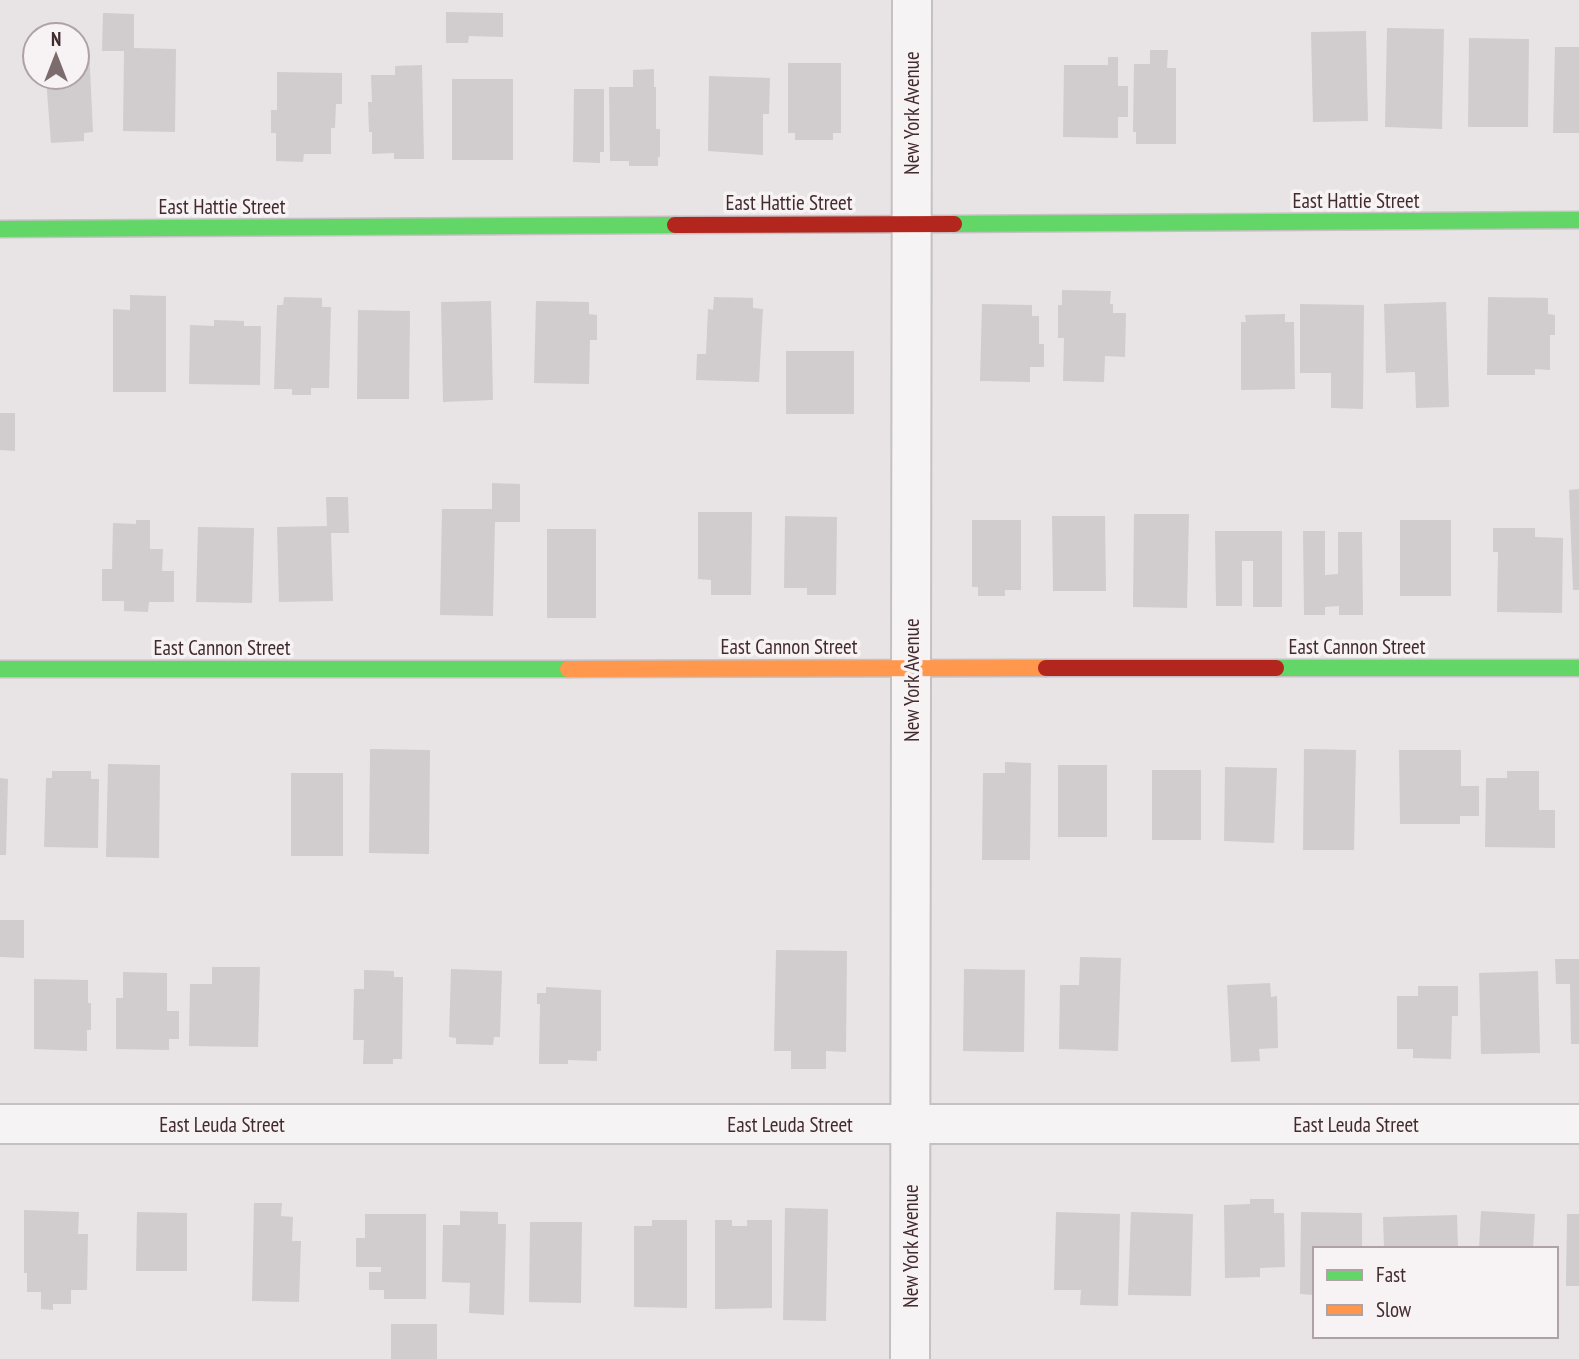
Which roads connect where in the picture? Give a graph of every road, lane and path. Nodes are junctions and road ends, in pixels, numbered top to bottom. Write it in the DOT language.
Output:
graph roads {
  1 [pos="912,0"];
  2 [pos="1579,220"];
  3 [pos="911,222"];
  4 [pos="0,229"];
  5 [pos="911,667"];
  6 [pos="1579,668"];
  7 [pos="0,669"];
  8 [pos="0,1124"];
  9 [pos="910,1124"];
  10 [pos="1579,1124"];
  11 [pos="910,1359"];
  1 -- 3 [label="street, New York Avenue"];
  2 -- 3 [label="street, East Hattie Street"];
  3 -- 4 [label="street, East Hattie Street"];
  3 -- 5 [label="street, New York Avenue"];
  5 -- 6 [label="street, East Cannon Street"];
  5 -- 7 [label="street, East Cannon Street"];
  5 -- 9 [label="street, New York Avenue"];
  8 -- 9 [label="street, East Leuda Street"];
  9 -- 10 [label="street, East Leuda Street"];
  9 -- 11 [label="street, New York Avenue"];
}
